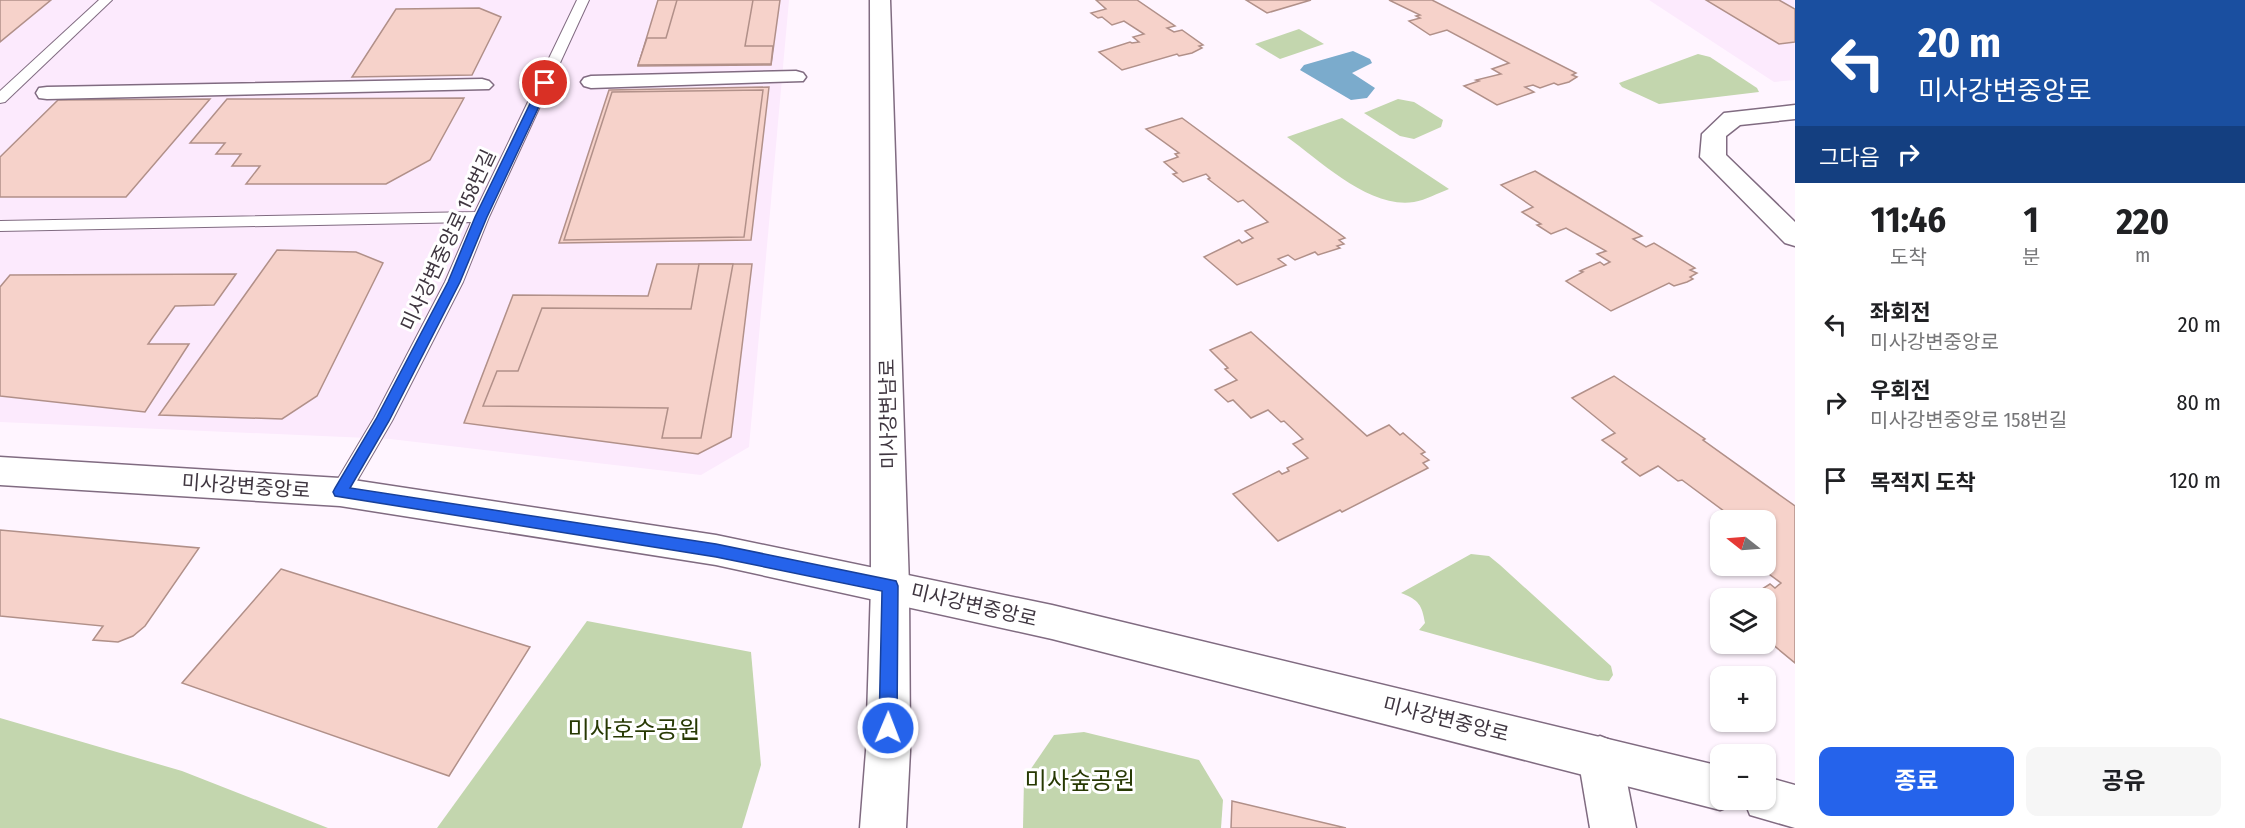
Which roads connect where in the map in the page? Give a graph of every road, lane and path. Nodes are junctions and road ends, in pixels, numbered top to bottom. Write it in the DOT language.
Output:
graph roads {
  1 [pos="106,0"];
  2 [pos="583,0"];
  3 [pos="880,0"];
  4 [pos="796,77"];
  5 [pos="591,82"];
  6 [pos="482,85"];
  7 [pos="47,93"];
  8 [pos="0,99"];
  9 [pos="1795,112"];
  10 [pos="481,217"];
  11 [pos="0,226"];
  12 [pos="1795,237"];
  13 [pos="0,471"];
  14 [pos="340,492"];
  15 [pos="890,586"];
  16 [pos="1600,757"];
  17 [pos="1710,785"];
  18 [pos="1776,802"];
  19 [pos="1795,807"];
  20 [pos="883,828"];
  21 [pos="1613,828"];
  1 -- 8 [label="lane"];
  2 -- 10 [label="lane, 미사강변중앙로 158번길"];
  3 -- 15 [label="street, 미사강변남로"];
  4 -- 5 [label="street"];
  6 -- 7 [label="street"];
  9 -- 12 [label="street"];
  10 -- 11 [label="lane"];
  10 -- 14 [label="lane, 미사강변중앙로 158번길"];
  13 -- 14 [label="street, 미사강변중앙로"];
  14 -- 15 [label="street, 미사강변중앙로"];
  15 -- 16 [label="street, 미사강변중앙로"];
  15 -- 20 [label="street, 미사강변남로"];
  16 -- 17 [label="street, 미사강변중앙로"];
  16 -- 21 [label="street"];
  18 -- 19 [label="street"];
}
